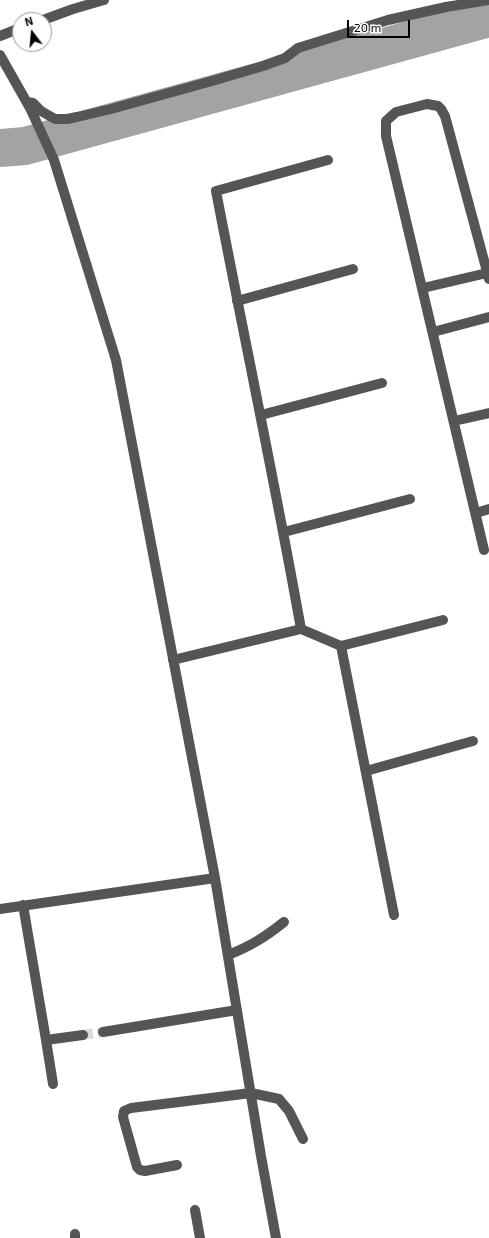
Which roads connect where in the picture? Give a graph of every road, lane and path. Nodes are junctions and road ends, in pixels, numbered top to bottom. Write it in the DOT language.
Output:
graph roads {
  1 [pos="104,0"];
  2 [pos="489,0"];
  3 [pos="52,17"];
  4 [pos="12,31"];
  5 [pos="0,36"];
  6 [pos="0,55"];
  7 [pos="28,105"];
  8 [pos="328,160"];
  9 [pos="353,269"];
  10 [pos="488,276"];
  11 [pos="423,288"];
  12 [pos="237,301"];
  13 [pos="489,318"];
  14 [pos="433,332"];
  15 [pos="382,383"];
  16 [pos="489,413"];
  17 [pos="261,415"];
  18 [pos="454,421"];
  19 [pos="410,499"];
  20 [pos="489,509"];
  21 [pos="476,513"];
  22 [pos="284,532"];
  23 [pos="484,550"];
  24 [pos="442,620"];
  25 [pos="301,630"];
  26 [pos="341,646"];
  27 [pos="173,660"];
  28 [pos="474,741"];
  29 [pos="366,771"];
  30 [pos="215,878"];
  31 [pos="23,906"];
  32 [pos="0,909"];
  33 [pos="394,915"];
  34 [pos="284,922"];
  35 [pos="228,955"];
  36 [pos="237,1010"];
  37 [pos="104,1032"];
  38 [pos="83,1035"];
  39 [pos="46,1040"];
  40 [pos="52,1084"];
  41 [pos="251,1093"];
  42 [pos="303,1139"];
  43 [pos="177,1165"];
  44 [pos="195,1210"];
  45 [pos="200,1238"];
  46 [pos="276,1238"];
  1 -- 3 [label="street"];
  2 -- 7 [label="street"];
  4 -- 5 [label="street"];
  6 -- 7 [label="street"];
  7 -- 27 [label="street"];
  8 -- 12 [label="street"];
  9 -- 12 [label="street"];
  10 -- 11 [label="street"];
  10 -- 11 [label="street"];
  11 -- 14 [label="street"];
  12 -- 17 [label="street"];
  13 -- 14 [label="street"];
  14 -- 18 [label="street"];
  15 -- 17 [label="street"];
  16 -- 18 [label="street"];
  17 -- 22 [label="street"];
  18 -- 21 [label="street"];
  19 -- 22 [label="street"];
  20 -- 21 [label="street"];
  21 -- 23 [label="street"];
  22 -- 25 [label="street"];
  24 -- 26 [label="street"];
  25 -- 26 [label="street"];
  25 -- 27 [label="street"];
  26 -- 29 [label="street"];
  27 -- 30 [label="street"];
  28 -- 29 [label="street"];
  29 -- 33 [label="street"];
  30 -- 31 [label="street"];
  30 -- 35 [label="street"];
  31 -- 32 [label="street"];
  31 -- 39 [label="street"];
  34 -- 35 [label="street"];
  35 -- 36 [label="street"];
  36 -- 37 [label="street"];
  36 -- 41 [label="street"];
  38 -- 39 [label="street"];
  39 -- 40 [label="street"];
  41 -- 42 [label="street"];
  41 -- 43 [label="street"];
  41 -- 46 [label="street"];
  44 -- 45 [label="street"];
}
